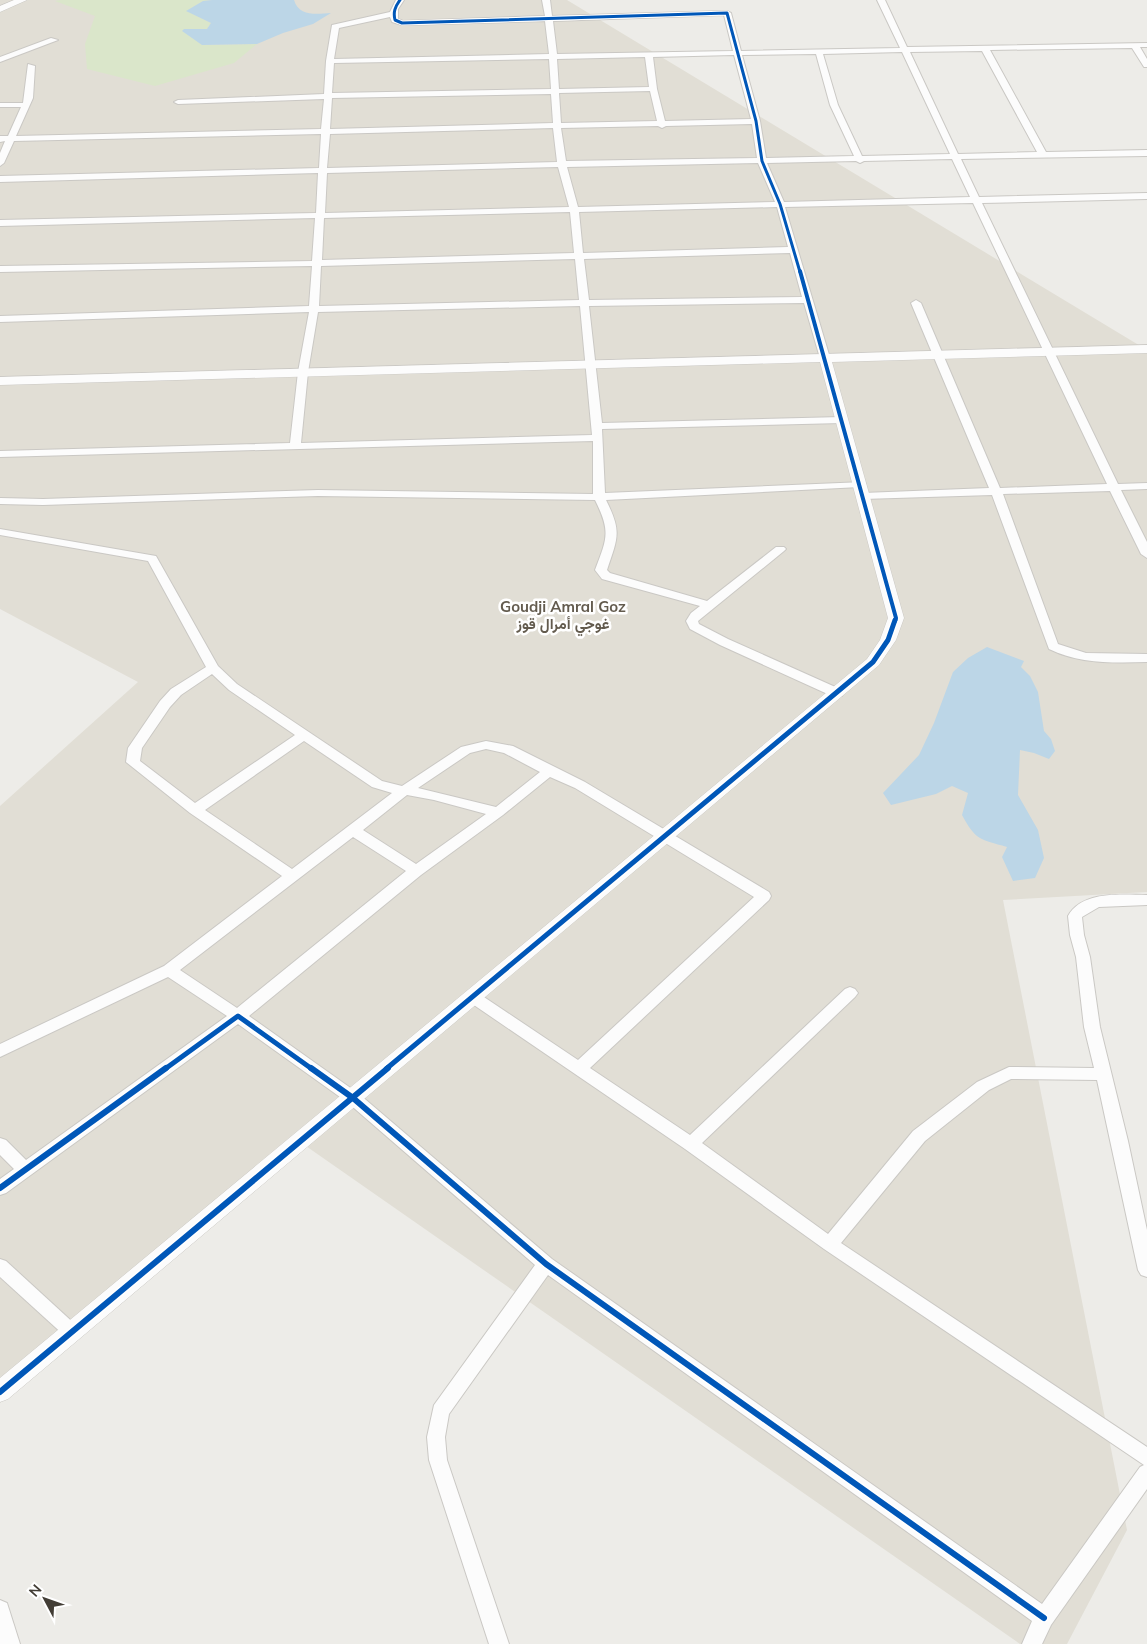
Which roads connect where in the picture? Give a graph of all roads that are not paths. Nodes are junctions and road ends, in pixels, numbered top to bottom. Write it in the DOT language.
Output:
graph roads {
  1 [pos="14,0"];
  2 [pos="22,0"];
  3 [pos="400,0"];
  4 [pos="546,0"];
  5 [pos="881,0"];
  6 [pos="0,8"];
  7 [pos="393,14"];
  8 [pos="550,18"];
  9 [pos="54,40"];
  10 [pos="1135,46"];
  11 [pos="1147,46"];
  12 [pos="985,48"];
  13 [pos="904,50"];
  14 [pos="818,52"];
  15 [pos="736,53"];
  16 [pos="649,54"];
  17 [pos="553,57"];
  18 [pos="0,60"];
  19 [pos="330,61"];
  20 [pos="1147,65"];
  21 [pos="31,66"];
  22 [pos="653,89"];
  23 [pos="554,92"];
  24 [pos="327,96"];
  25 [pos="178,102"];
  26 [pos="0,105"];
  27 [pos="26,105"];
  28 [pos="756,121"];
  29 [pos="662,125"];
  30 [pos="557,127"];
  31 [pos="324,133"];
  32 [pos="10,139"];
  33 [pos="0,140"];
  34 [pos="1147,153"];
  35 [pos="1042,155"];
  36 [pos="956,157"];
  37 [pos="860,160"];
  38 [pos="762,161"];
  39 [pos="0,163"];
  40 [pos="562,164"];
  41 [pos="323,171"];
  42 [pos="0,179"];
  43 [pos="1147,196"];
  44 [pos="976,200"];
  45 [pos="780,204"];
  46 [pos="574,209"];
  47 [pos="322,215"];
  48 [pos="0,222"];
  49 [pos="794,250"];
  50 [pos="578,255"];
  51 [pos="318,263"];
  52 [pos="0,269"];
  53 [pos="807,300"];
  54 [pos="916,302"];
  55 [pos="584,304"];
  56 [pos="314,309"];
  57 [pos="0,319"];
  58 [pos="1147,350"];
  59 [pos="1048,352"];
  60 [pos="938,354"];
  61 [pos="825,358"];
  62 [pos="591,365"];
  63 [pos="303,372"];
  64 [pos="0,381"];
  65 [pos="842,420"];
  66 [pos="596,426"];
  67 [pos="598,438"];
  68 [pos="295,447"];
  69 [pos="0,454"];
  70 [pos="1147,486"];
  71 [pos="1115,487"];
  72 [pos="861,490"];
  73 [pos="996,491"];
  74 [pos="599,497"];
  75 [pos="0,501"];
  76 [pos="0,532"];
  77 [pos="780,549"];
  78 [pos="1147,554"];
  79 [pos="708,605"];
  80 [pos="1147,658"];
  81 [pos="213,668"];
  82 [pos="837,693"];
  83 [pos="304,735"];
  84 [pos="549,771"];
  85 [pos="404,791"];
  86 [pos="195,810"];
  87 [pos="498,812"];
  88 [pos="353,830"];
  89 [pos="665,836"];
  90 [pos="416,871"];
  91 [pos="292,876"];
  92 [pos="1147,900"];
  93 [pos="169,970"];
  94 [pos="850,993"];
  95 [pos="472,997"];
  96 [pos="238,1016"];
  97 [pos="0,1051"];
  98 [pos="578,1068"];
  99 [pos="1102,1074"];
  100 [pos="353,1098"];
  101 [pos="691,1144"];
  102 [pos="0,1145"];
  103 [pos="25,1169"];
  104 [pos="0,1188"];
  105 [pos="830,1244"];
  106 [pos="546,1264"];
  107 [pos="0,1266"];
  108 [pos="1147,1270"];
  109 [pos="72,1332"];
  110 [pos="0,1392"];
  111 [pos="1147,1458"];
  112 [pos="1147,1473"];
  113 [pos="0,1610"];
  114 [pos="1044,1618"];
  115 [pos="10,1644"];
  116 [pos="499,1644"];
  117 [pos="1032,1644"];
  1 -- 6 [label="street"];
  2 -- 6 [label="street"];
  3 -- 7 [label="street"];
  4 -- 8 [label="street"];
  5 -- 13 [label="street"];
  7 -- 8 [label="street"];
  7 -- 19 [label="street"];
  8 -- 15 [label="street"];
  8 -- 17 [label="street"];
  9 -- 18 [label="street"];
  10 -- 11 [label="street"];
  10 -- 12 [label="street"];
  10 -- 20 [label="street"];
  12 -- 13 [label="street"];
  12 -- 35 [label="street"];
  13 -- 14 [label="street"];
  13 -- 36 [label="street"];
  14 -- 15 [label="street"];
  14 -- 37 [label="street"];
  15 -- 16 [label="street"];
  15 -- 28 [label="street"];
  16 -- 17 [label="street"];
  16 -- 22 [label="street"];
  17 -- 19 [label="street"];
  17 -- 23 [label="street"];
  19 -- 24 [label="street"];
  21 -- 27 [label="street"];
  22 -- 23 [label="street"];
  22 -- 29 [label="street"];
  23 -- 24 [label="street"];
  23 -- 30 [label="street"];
  24 -- 25 [label="street"];
  24 -- 31 [label="street"];
  26 -- 27 [label="street"];
  27 -- 32 [label="street"];
  28 -- 29 [label="street"];
  28 -- 38 [label="street"];
  29 -- 30 [label="street"];
  30 -- 31 [label="street"];
  30 -- 40 [label="street"];
  31 -- 32 [label="street"];
  31 -- 41 [label="street"];
  32 -- 33 [label="street"];
  32 -- 39 [label="street"];
  34 -- 35 [label="street"];
  35 -- 36 [label="street"];
  36 -- 37 [label="street"];
  36 -- 44 [label="street"];
  37 -- 38 [label="street"];
  38 -- 40 [label="street"];
  38 -- 45 [label="street"];
  40 -- 41 [label="street"];
  40 -- 46 [label="street"];
  41 -- 42 [label="street"];
  41 -- 47 [label="street"];
  43 -- 44 [label="street"];
  44 -- 45 [label="street"];
  44 -- 59 [label="street"];
  45 -- 46 [label="street"];
  45 -- 49 [label="street"];
  46 -- 47 [label="street"];
  46 -- 50 [label="street"];
  47 -- 48 [label="street"];
  47 -- 51 [label="street"];
  49 -- 50 [label="street"];
  49 -- 53 [label="street"];
  50 -- 51 [label="street"];
  50 -- 55 [label="street"];
  51 -- 52 [label="street"];
  51 -- 56 [label="street"];
  53 -- 55 [label="street"];
  53 -- 61 [label="street"];
  54 -- 60 [label="street"];
  55 -- 56 [label="street"];
  55 -- 62 [label="street"];
  56 -- 57 [label="street"];
  56 -- 63 [label="street"];
  58 -- 59 [label="street"];
  59 -- 60 [label="street"];
  59 -- 71 [label="street"];
  60 -- 61 [label="street"];
  60 -- 73 [label="street"];
  61 -- 62 [label="street"];
  61 -- 65 [label="street"];
  62 -- 63 [label="street"];
  62 -- 66 [label="street"];
  63 -- 64 [label="street"];
  63 -- 68 [label="street"];
  65 -- 66 [label="street"];
  65 -- 72 [label="street"];
  66 -- 67 [label="street"];
  67 -- 68 [label="street"];
  67 -- 74 [label="street"];
  68 -- 69 [label="street"];
  70 -- 71 [label="street"];
  71 -- 73 [label="street"];
  71 -- 78 [label="street"];
  72 -- 73 [label="street"];
  72 -- 74 [label="street"];
  72 -- 82 [label="street"];
  73 -- 80 [label="street"];
  74 -- 75 [label="street"];
  74 -- 79 [label="street"];
  76 -- 81 [label="street"];
  77 -- 79 [label="street"];
  79 -- 82 [label="street"];
  81 -- 83 [label="street"];
  81 -- 86 [label="street"];
  82 -- 89 [label="street"];
  83 -- 85 [label="street"];
  83 -- 86 [label="street"];
  84 -- 85 [label="street"];
  84 -- 87 [label="street"];
  84 -- 89 [label="street"];
  85 -- 87 [label="street"];
  85 -- 88 [label="street"];
  86 -- 91 [label="street"];
  87 -- 90 [label="street"];
  88 -- 90 [label="street"];
  88 -- 91 [label="street"];
  89 -- 95 [label="street"];
  89 -- 98 [label="street"];
  90 -- 96 [label="street"];
  91 -- 93 [label="street"];
  92 -- 99 [label="street"];
  93 -- 96 [label="street"];
  93 -- 97 [label="street"];
  94 -- 101 [label="street"];
  95 -- 98 [label="street"];
  95 -- 100 [label="street"];
  96 -- 100 [label="street"];
  96 -- 103 [label="street"];
  98 -- 101 [label="street"];
  99 -- 105 [label="street"];
  99 -- 108 [label="street"];
  100 -- 106 [label="street"];
  100 -- 109 [label="street"];
  101 -- 105 [label="street"];
  102 -- 103 [label="street"];
  103 -- 104 [label="street"];
  105 -- 111 [label="street"];
  106 -- 114 [label="street"];
  106 -- 116 [label="street"];
  107 -- 109 [label="street"];
  109 -- 110 [label="street"];
  112 -- 114 [label="street"];
  113 -- 115 [label="street"];
  114 -- 117 [label="street"];
}
